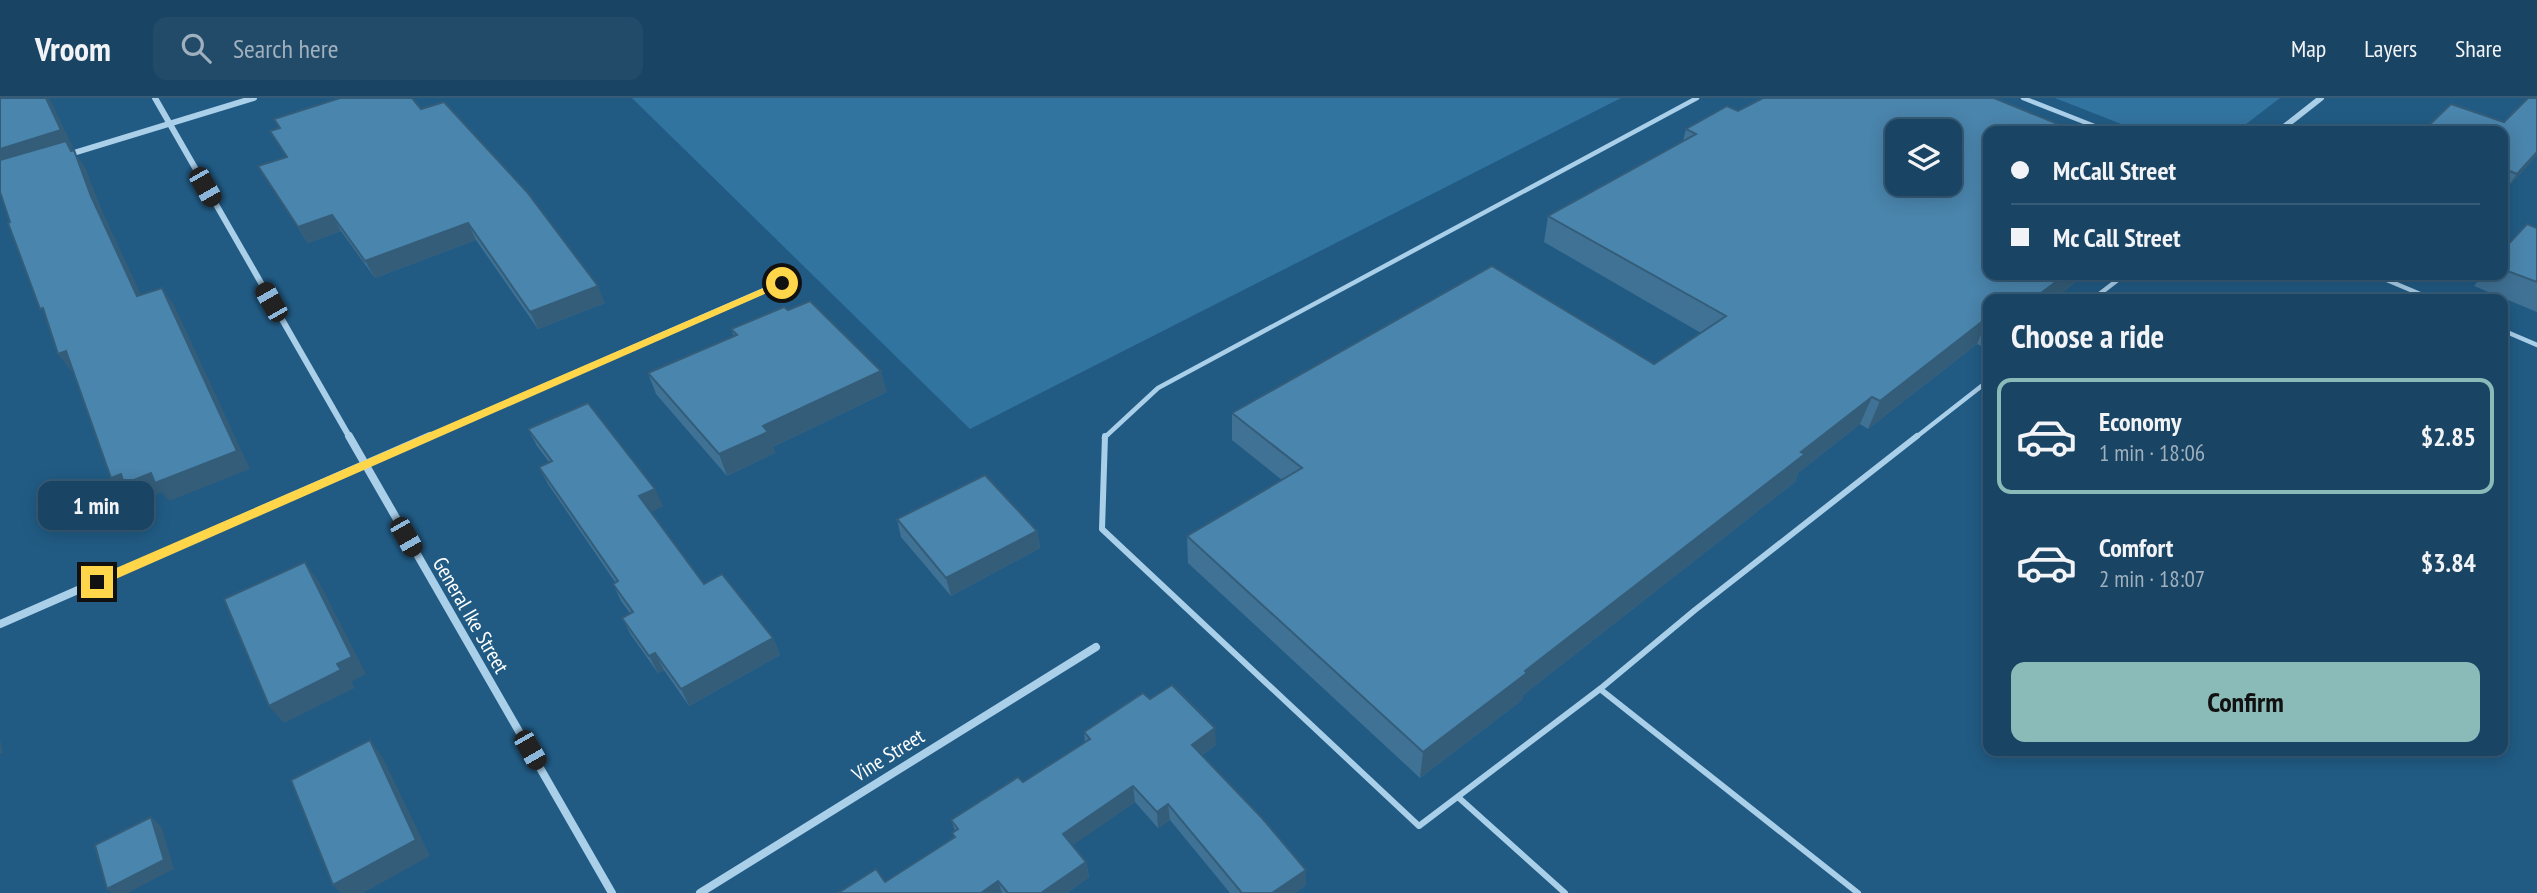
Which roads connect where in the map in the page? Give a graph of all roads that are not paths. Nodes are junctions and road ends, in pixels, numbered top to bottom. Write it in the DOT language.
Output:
graph roads {
  1 [pos="155,98"];
  2 [pos="254,98"];
  3 [pos="1697,98"];
  4 [pos="2023,98"];
  5 [pos="2320,98"];
  6 [pos="170,124"];
  7 [pos="2094,126"];
  8 [pos="2285,126"];
  9 [pos="65,155"];
  10 [pos="2118,280"];
  11 [pos="2387,280"];
  12 [pos="782,283"];
  13 [pos="2099,294"];
  14 [pos="2420,294"];
  15 [pos="2508,333"];
  16 [pos="2537,345"];
  17 [pos="1983,385"];
  18 [pos="365,465"];
  19 [pos="0,624"];
  20 [pos="1096,647"];
  21 [pos="1600,689"];
  22 [pos="1458,797"];
  23 [pos="612,893"];
  24 [pos="700,893"];
  25 [pos="1564,893"];
  26 [pos="1858,893"];
  1 -- 6 [label="street, General Ike Street"];
  2 -- 6 [label="street"];
  3 -- 22 [label="lane"];
  4 -- 7 [label="lane"];
  5 -- 8 [label="street"];
  6 -- 9 [label="street"];
  6 -- 18 [label="street, General Ike Street"];
  10 -- 13 [label="lane"];
  11 -- 14 [label="lane"];
  12 -- 18 [label="street"];
  15 -- 16 [label="lane"];
  17 -- 21 [label="lane"];
  18 -- 19 [label="street"];
  18 -- 23 [label="street, General Ike Street"];
  20 -- 24 [label="street, Vine Street"];
  21 -- 22 [label="lane"];
  21 -- 26 [label="lane"];
  22 -- 25 [label="lane"];
}
